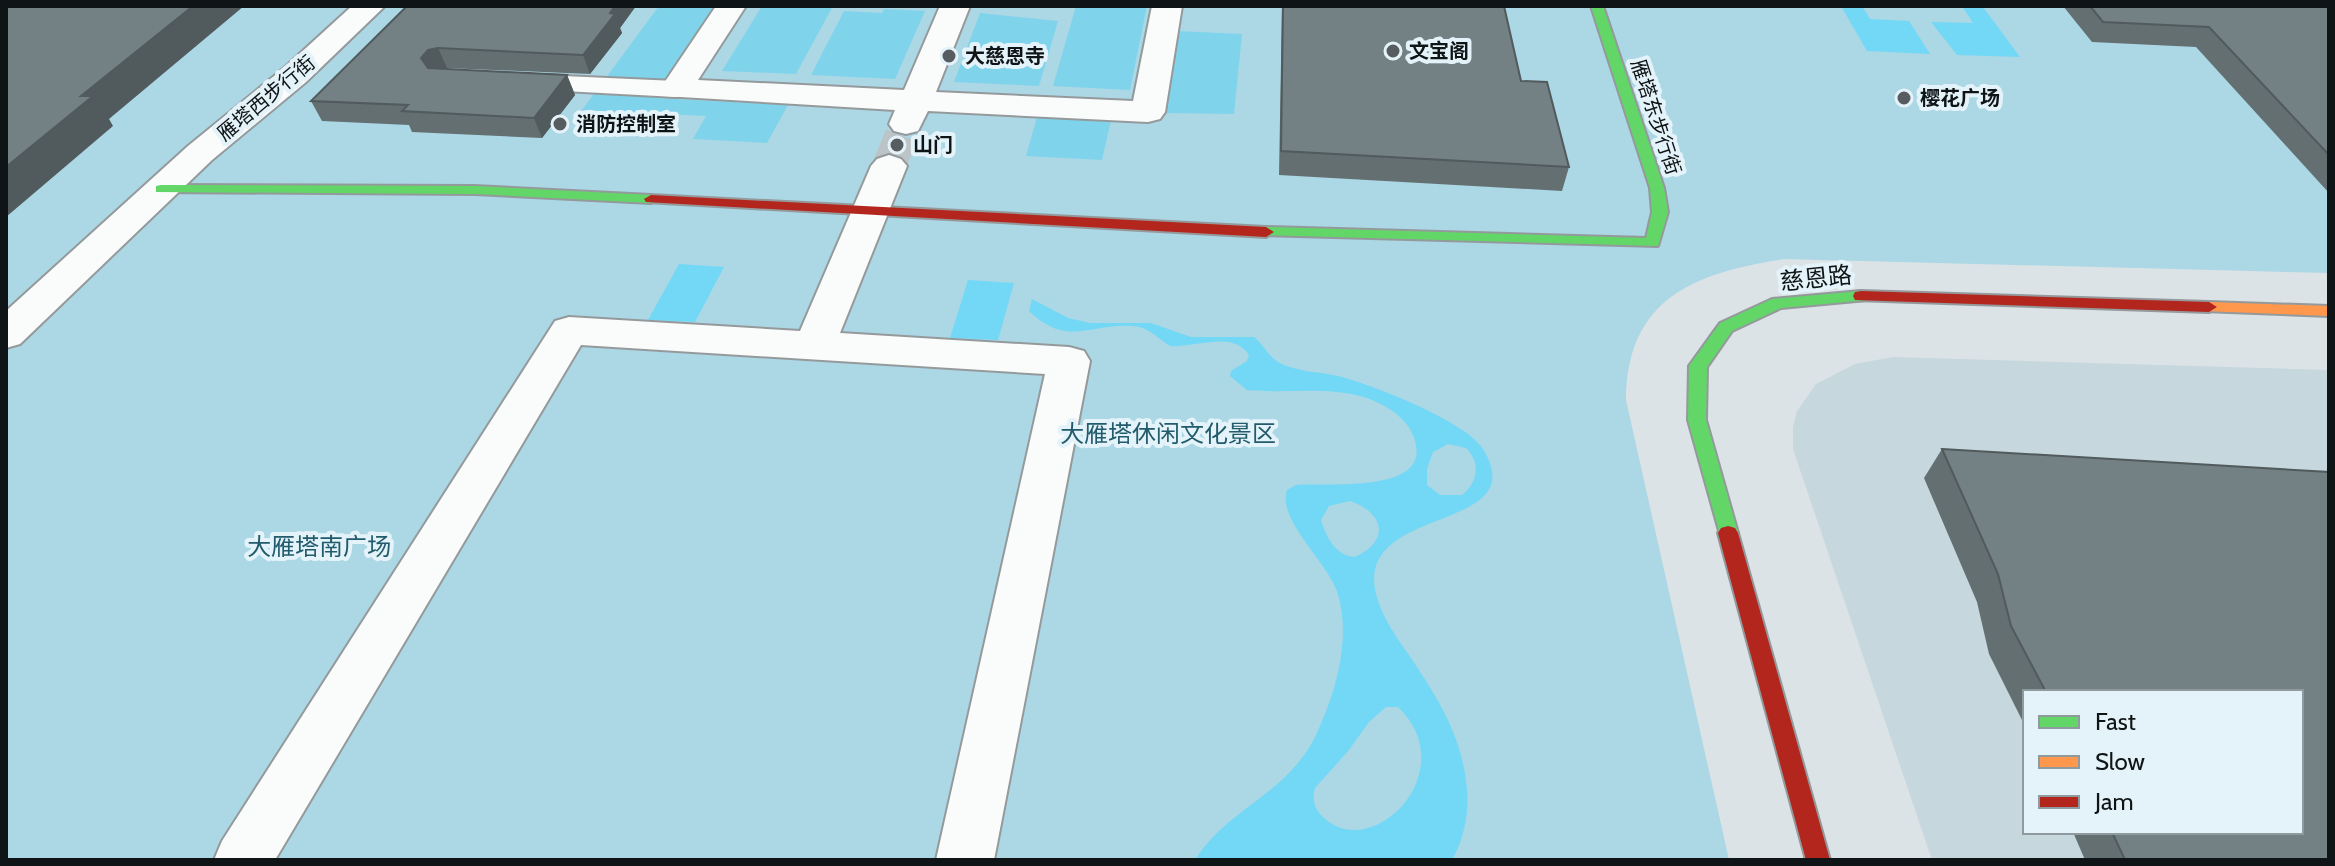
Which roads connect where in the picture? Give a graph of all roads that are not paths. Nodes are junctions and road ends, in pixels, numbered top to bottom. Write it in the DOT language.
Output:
graph roads {
  1 [pos="370,6"];
  2 [pos="731,6"];
  3 [pos="955,6"];
  4 [pos="1167,6"];
  5 [pos="1597,6"];
  6 [pos="492,81"];
  7 [pos="676,89"];
  8 [pos="911,112"];
  9 [pos="889,166"];
  10 [pos="161,189"];
  11 [pos="870,211"];
  12 [pos="2329,311"];
  13 [pos="6,334"];
  14 [pos="815,345"];
  15 [pos="243,860"];
  16 [pos="965,860"];
  17 [pos="1818,860"];
  1 -- 10 [label="street, 雁塔西步行街"];
  2 -- 7 [label="street"];
  3 -- 8 [label="street"];
  4 -- 8 [label="street"];
  5 -- 11 [label="street, 雁塔东步行街"];
  6 -- 7 [label="lane"];
  7 -- 8 [label="street"];
  9 -- 11 [label="street"];
  10 -- 11 [label="street"];
  10 -- 13 [label="street, 雁塔西步行街"];
  11 -- 14 [label="street"];
  12 -- 17 [label="street, 慈恩路"];
  14 -- 15 [label="street"];
  14 -- 16 [label="street"];
}
